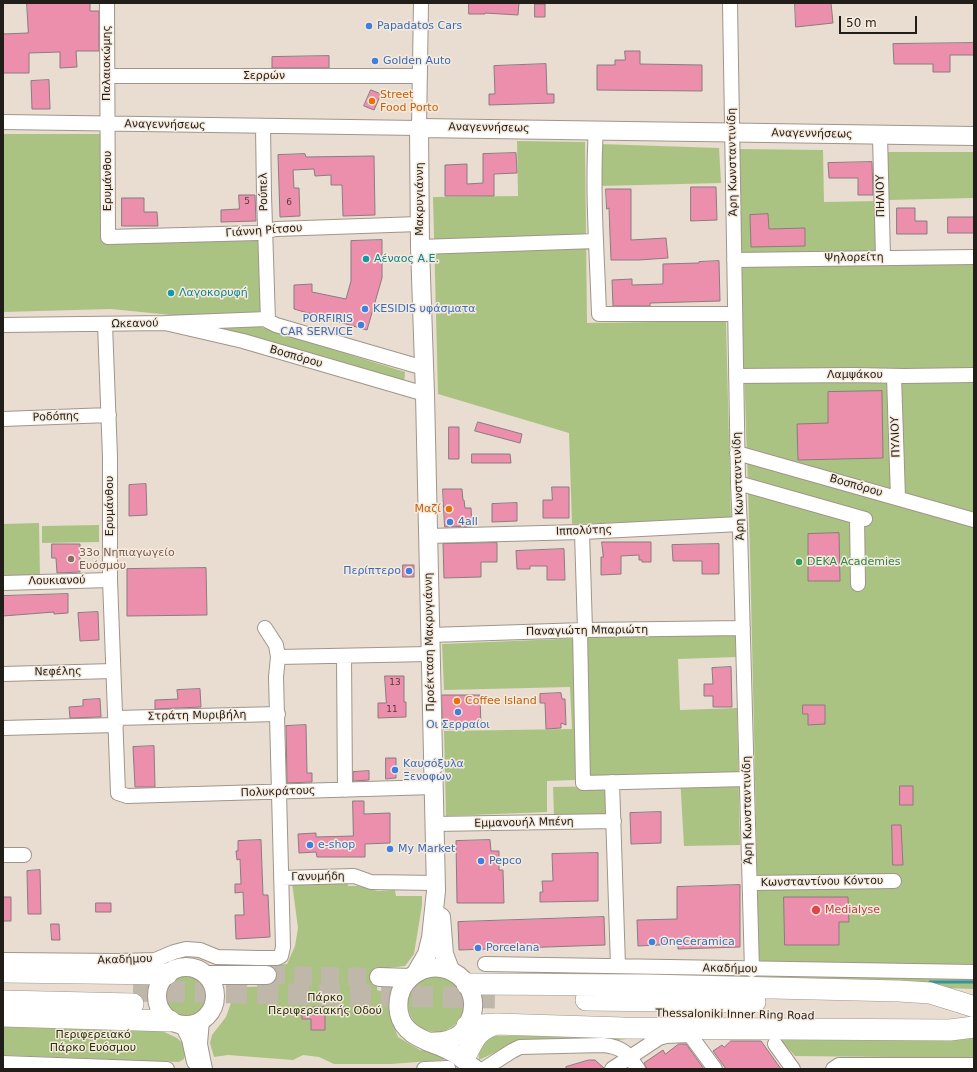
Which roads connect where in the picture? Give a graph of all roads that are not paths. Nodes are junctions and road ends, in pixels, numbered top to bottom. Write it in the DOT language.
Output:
graph roads {
  1 [pos="107,3"];
  2 [pos="421,3"];
  3 [pos="730,3"];
  4 [pos="107,76"];
  5 [pos="420,76"];
  6 [pos="3,122"];
  7 [pos="108,124"];
  8 [pos="263,126"];
  9 [pos="419,128"];
  10 [pos="596,130"];
  11 [pos="732,133"];
  12 [pos="880,135"];
  13 [pos="974,136"];
  14 [pos="419,224"];
  15 [pos="265,232"];
  16 [pos="108,237"];
  17 [pos="596,241"];
  18 [pos="420,247"];
  19 [pos="974,257"];
  20 [pos="883,258"];
  21 [pos="734,260"];
  22 [pos="735,314"];
  23 [pos="272,322"];
  24 [pos="165,323"];
  25 [pos="105,324"];
  26 [pos="3,325"];
  27 [pos="424,368"];
  28 [pos="974,375"];
  29 [pos="736,376"];
  30 [pos="894,376"];
  31 [pos="425,394"];
  32 [pos="109,416"];
  33 [pos="3,419"];
  34 [pos="737,453"];
  35 [pos="738,483"];
  36 [pos="898,498"];
  37 [pos="974,520"];
  38 [pos="740,524"];
  39 [pos="582,532"];
  40 [pos="428,536"];
  41 [pos="110,580"];
  42 [pos="3,583"];
  43 [pos="858,584"];
  44 [pos="265,628"];
  45 [pos="743,628"];
  46 [pos="582,631"];
  47 [pos="430,635"];
  48 [pos="430,654"];
  49 [pos="344,656"];
  50 [pos="278,657"];
  51 [pos="113,671"];
  52 [pos="3,674"];
  53 [pos="278,714"];
  54 [pos="116,726"];
  55 [pos="3,728"];
  56 [pos="747,779"];
  57 [pos="612,782"];
  58 [pos="434,787"];
  59 [pos="345,790"];
  60 [pos="280,791"];
  61 [pos="123,795"];
  62 [pos="614,821"];
  63 [pos="434,824"];
  64 [pos="3,855"];
  65 [pos="24,855"];
  66 [pos="281,878"];
  67 [pos="894,880"];
  68 [pos="750,883"];
  69 [pos="436,887"];
  70 [pos="3,960"];
  71 [pos="485,964"];
  72 [pos="618,966"];
  73 [pos="450,970"];
  74 [pos="752,970"];
  75 [pos="3,972"];
  76 [pos="974,972"];
  77 [pos="167,974"];
  78 [pos="207,975"];
  79 [pos="242,975"];
  80 [pos="267,975"];
  81 [pos="413,976"];
  82 [pos="467,984"];
  83 [pos="3,988"];
  84 [pos="398,1000"];
  85 [pos="3,1001"];
  86 [pos="213,1001"];
  87 [pos="973,1010"];
  88 [pos="496,1011"];
  89 [pos="3,1016"];
  90 [pos="202,1020"];
  91 [pos="176,1023"];
  92 [pos="974,1027"];
  93 [pos="464,1029"];
  94 [pos="428,1042"];
  95 [pos="775,1044"];
  96 [pos="630,1057"];
  97 [pos="3,1063"];
  98 [pos="475,1065"];
  99 [pos="974,1065"];
  100 [pos="55,1067"];
  101 [pos="836,1067"];
  102 [pos="902,1067"];
  103 [pos="128,1068"];
  104 [pos="167,1069"];
  105 [pos="195,1069"];
  106 [pos="205,1069"];
  107 [pos="424,1069"];
  108 [pos="446,1069"];
  109 [pos="612,1069"];
  110 [pos="638,1069"];
  111 [pos="715,1069"];
  112 [pos="793,1069"];
  1 -- 4 [label="street, Παλαιοκώμης"];
  2 -- 5 [label="street, Μακρυγιάννη"];
  3 -- 11 [label="street, Άρη Κωνσταντινίδη"];
  4 -- 5 [label="street, Σερρών"];
  4 -- 7 [label="street, Παλαιοκώμης"];
  5 -- 9 [label="street, Μακρυγιάννη"];
  6 -- 7 [label="street, Αναγεννήσεως"];
  7 -- 8 [label="street, Αναγεννήσεως"];
  7 -- 16 [label="street, Ερυμάνθου"];
  8 -- 9 [label="street, Αναγεννήσεως"];
  8 -- 15 [label="street, Ρούπελ"];
  9 -- 10 [label="main road, Αναγεννήσεως"];
  9 -- 14 [label="main road, Μακρυγιάννη"];
  10 -- 11 [label="main road, Αναγεννήσεως"];
  10 -- 17 [label="street"];
  11 -- 12 [label="main road, Αναγεννήσεως"];
  11 -- 21 [label="street, Άρη Κωνσταντινίδη"];
  12 -- 13 [label="main road, Αναγεννήσεως"];
  12 -- 20 [label="street, ΠΗΛΙΟΥ"];
  14 -- 15 [label="street, Γιάννη Ρίτσου"];
  14 -- 18 [label="main road, Μακρυγιάννη"];
  15 -- 16 [label="street, Γιάννη Ρίτσου"];
  15 -- 23 [label="street, Ρούπελ"];
  17 -- 18 [label="street"];
  17 -- 22 [label="street"];
  18 -- 27 [label="main road, Μακρυγιάννη"];
  19 -- 20 [label="street, Ψηλορείτη"];
  20 -- 21 [label="street, Ψηλορείτη"];
  21 -- 22 [label="street, Άρη Κωνσταντινίδη"];
  22 -- 29 [label="street, Άρη Κωνσταντινίδη"];
  23 -- 24 [label="street, Ωκεανού"];
  23 -- 27 [label="street"];
  24 -- 25 [label="street, Ωκεανού"];
  24 -- 31 [label="street, Βοσπόρου"];
  25 -- 26 [label="street, Ωκεανού"];
  25 -- 32 [label="street, Ερυμάνθου"];
  27 -- 31 [label="main road, Μακρυγιάννη"];
  28 -- 30 [label="street, Λαμψάκου"];
  29 -- 30 [label="street, Λαμψάκου"];
  29 -- 34 [label="street, Άρη Κωνσταντινίδη"];
  30 -- 36 [label="street, ΠΥΛΙΟΥ"];
  31 -- 40 [label="main road, Προέκταση Μακρυγιάννη"];
  32 -- 33 [label="street, Ροδόπης"];
  32 -- 41 [label="street, Ερυμάνθου"];
  34 -- 35 [label="street, Άρη Κωνσταντινίδη"];
  34 -- 36 [label="street, Βοσπόρου"];
  35 -- 38 [label="street, Άρη Κωνσταντινίδη"];
  35 -- 43 [label="street"];
  36 -- 37 [label="street, Βοσπόρου"];
  38 -- 39 [label="street, Ιππολύτης"];
  38 -- 45 [label="street, Άρη Κωνσταντινίδη"];
  39 -- 40 [label="street, Ιππολύτης"];
  39 -- 46 [label="street"];
  40 -- 47 [label="main road, Προέκταση Μακρυγιάννη"];
  41 -- 42 [label="street, Λουκιανού"];
  41 -- 51 [label="street, Ερυμάνθου"];
  44 -- 50 [label="street"];
  45 -- 46 [label="street, Παναγιώτη Μπαριώτη"];
  45 -- 56 [label="street, Άρη Κωνσταντινίδη"];
  46 -- 47 [label="street, Παναγιώτη Μπαριώτη"];
  46 -- 57 [label="street"];
  47 -- 48 [label="main road, Προέκταση Μακρυγιάννη"];
  48 -- 49 [label="street"];
  48 -- 58 [label="main road, Προέκταση Μακρυγιάννη"];
  49 -- 50 [label="street"];
  49 -- 59 [label="street"];
  50 -- 53 [label="street"];
  51 -- 52 [label="street, Νεφέλης"];
  51 -- 54 [label="street, Ερυμάνθου"];
  53 -- 54 [label="street, Στράτη Μυριβήλη"];
  53 -- 60 [label="street"];
  54 -- 55 [label="street, Στράτη Μυριβήλη"];
  54 -- 61 [label="street, Ερυμάνθου"];
  56 -- 57 [label="street"];
  56 -- 68 [label="street, Άρη Κωνσταντινίδη"];
  57 -- 62 [label="street"];
  58 -- 59 [label="street, Πολυκράτους"];
  58 -- 63 [label="main road, Προέκταση Μακρυγιάννη"];
  59 -- 60 [label="street, Πολυκράτους"];
  60 -- 61 [label="street, Πολυκράτους"];
  60 -- 66 [label="street"];
  62 -- 63 [label="street, Εμμανουήλ Μπένη"];
  62 -- 72 [label="street"];
  63 -- 69 [label="main road, Προέκταση Μακρυγιάννη"];
  64 -- 65 [label="street"];
  66 -- 69 [label="street, Γανυμήδη"];
  66 -- 70 [label="street, Ακαδήμου"];
  67 -- 68 [label="street, Κωνσταντίνου Κόντου"];
  68 -- 74 [label="street, Άρη Κωνσταντινίδη"];
  69 -- 73 [label="main road"];
  69 -- 81 [label="main road"];
  71 -- 72 [label="street, Ακαδήμου"];
  72 -- 74 [label="street, Ακαδήμου"];
  73 -- 81 [label="main road"];
  73 -- 82 [label="main road"];
  74 -- 76 [label="street, Ακαδήμου"];
  75 -- 77 [label="highway"];
  77 -- 78 [label="main road"];
  77 -- 91 [label="main road"];
  78 -- 79 [label="main road"];
  78 -- 86 [label="main road"];
  79 -- 80 [label="main road"];
  79 -- 86 [label="main road"];
  81 -- 84 [label="main road"];
  81 -- 84 [label="main road"];
  82 -- 87 [label="highway"];
  82 -- 93 [label="main road"];
  83 -- 85 [label="highway"];
  84 -- 94 [label="main road"];
  86 -- 90 [label="main road"];
  87 -- 88 [label="highway, Thessaloniki Inner Ring Road"];
  88 -- 92 [label="highway"];
  88 -- 93 [label="highway"];
  88 -- 98 [label="highway"];
  89 -- 91 [label="highway"];
  90 -- 91 [label="main road"];
  90 -- 106 [label="street"];
  91 -- 105 [label="street"];
  93 -- 94 [label="main road"];
  93 -- 98 [label="main road"];
  94 -- 98 [label="main road"];
  95 -- 112 [label="street"];
  96 -- 98 [label="street"];
  96 -- 109 [label="street"];
  96 -- 110 [label="street"];
  96 -- 111 [label="street"];
  97 -- 100 [label="street"];
  99 -- 102 [label="street"];
  100 -- 103 [label="street"];
  101 -- 102 [label="street"];
  103 -- 104 [label="street"];
  107 -- 108 [label="street"];
}
